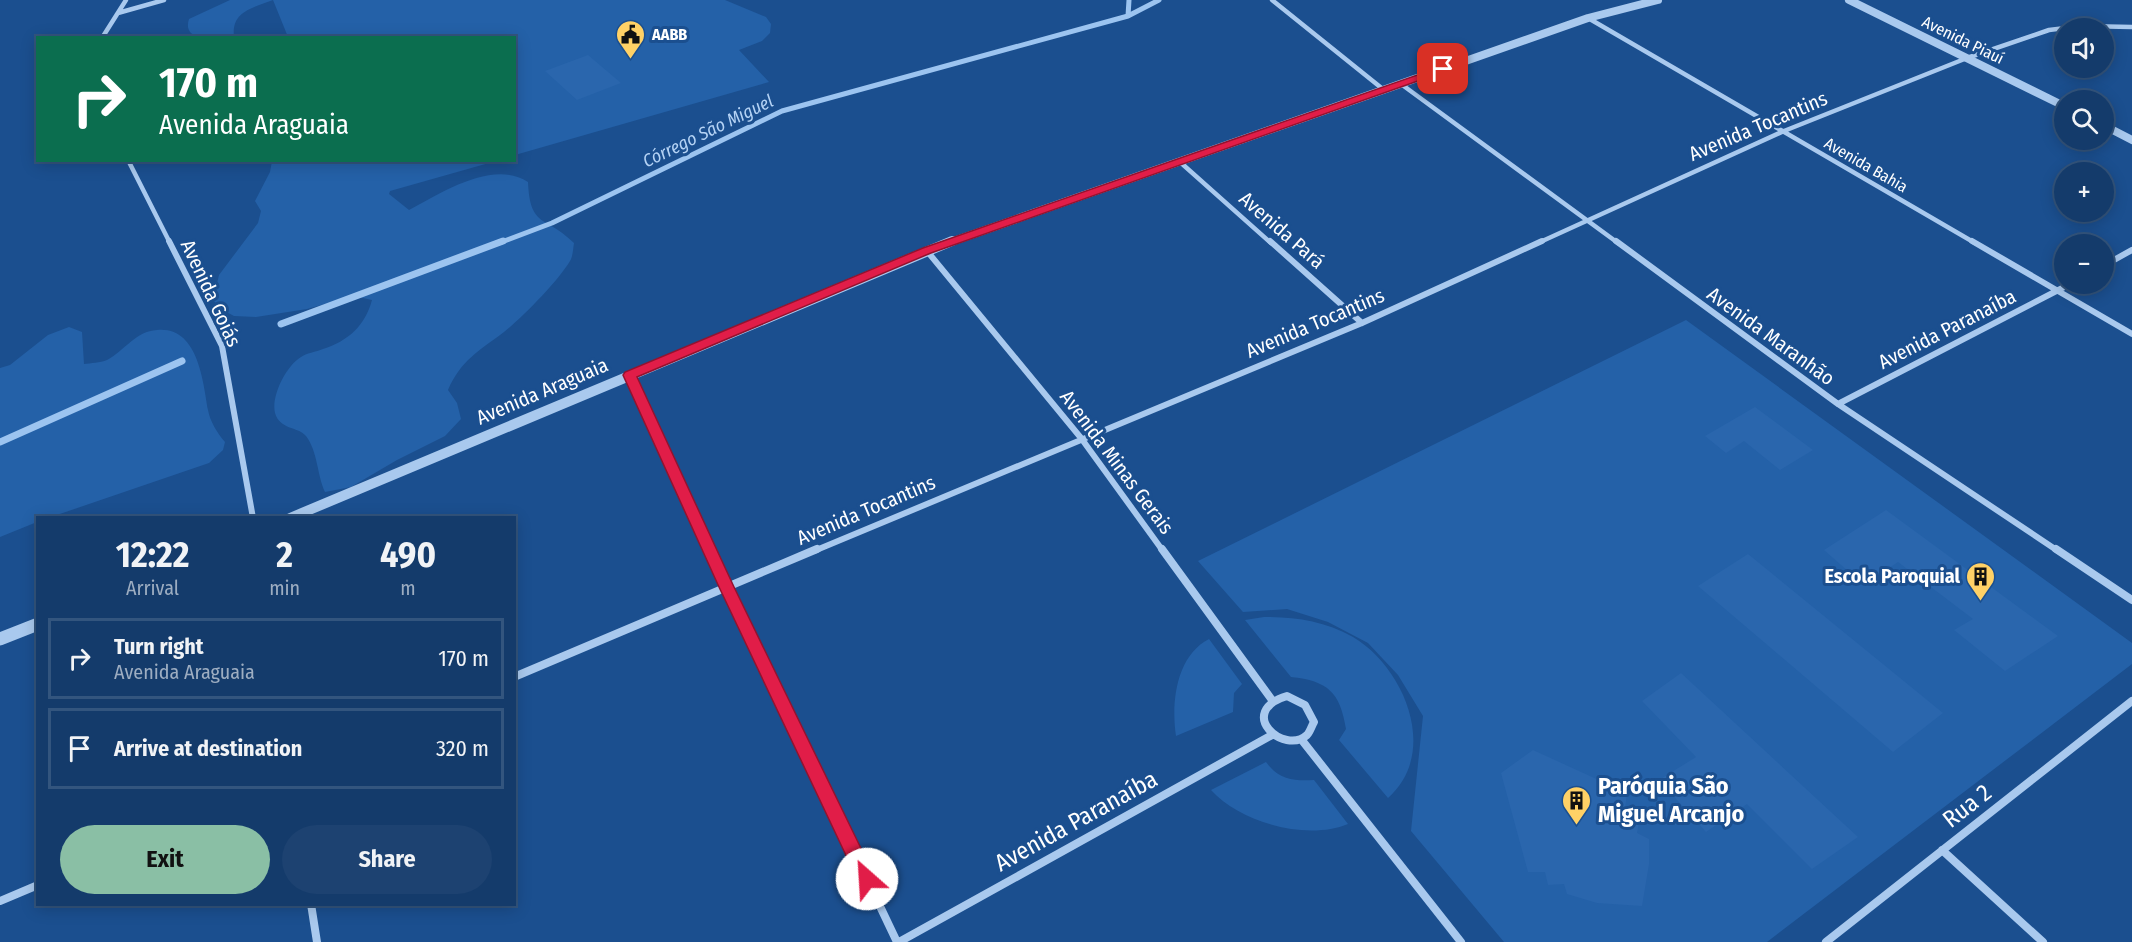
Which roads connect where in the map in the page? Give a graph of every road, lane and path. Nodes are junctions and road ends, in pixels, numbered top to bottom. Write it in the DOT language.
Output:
graph roads {
  1 [pos="126,0"];
  2 [pos="164,0"];
  3 [pos="1272,0"];
  4 [pos="1658,0"];
  5 [pos="1849,0"];
  6 [pos="118,13"];
  7 [pos="1588,18"];
  8 [pos="2132,27"];
  9 [pos="103,36"];
  10 [pos="1967,58"];
  11 [pos="1401,84"];
  12 [pos="1384,90"];
  13 [pos="2054,101"];
  14 [pos="1784,131"];
  15 [pos="2114,131"];
  16 [pos="2132,140"];
  17 [pos="129,162"];
  18 [pos="1180,162"];
  19 [pos="1586,220"];
  20 [pos="927,250"];
  21 [pos="2132,250"];
  22 [pos="2114,260"];
  23 [pos="2054,290"];
  24 [pos="2054,292"];
  25 [pos="2061,294"];
  26 [pos="1362,323"];
  27 [pos="2132,334"];
  28 [pos="630,375"];
  29 [pos="1838,404"];
  30 [pos="1081,438"];
  31 [pos="253,516"];
  32 [pos="295,516"];
  33 [pos="727,587"];
  34 [pos="2132,600"];
  35 [pos="36,625"];
  36 [pos="0,639"];
  37 [pos="516,676"];
  38 [pos="1272,700"];
  39 [pos="2132,701"];
  40 [pos="1272,735"];
  41 [pos="1301,739"];
  42 [pos="1942,850"];
  43 [pos="36,886"];
  44 [pos="0,902"];
  45 [pos="311,906"];
  46 [pos="317,942"];
  47 [pos="898,942"];
  48 [pos="1461,942"];
  49 [pos="1826,942"];
  50 [pos="2043,942"];
  1 -- 6 [label="street"];
  2 -- 6 [label="street"];
  3 -- 12 [label="street"];
  4 -- 7 [label="street, Avenida Araguaia"];
  5 -- 10 [label="street, Avenida Piauí"];
  6 -- 9 [label="street"];
  7 -- 11 [label="street, Avenida Araguaia"];
  7 -- 14 [label="street, Avenida Bahia"];
  8 -- 10 [label="street, Avenida Tocantins"];
  10 -- 13 [label="street, Avenida Piauí"];
  10 -- 14 [label="street, Avenida Tocantins"];
  11 -- 12 [label="street, Avenida Araguaia"];
  11 -- 19 [label="street, Avenida Maranhão"];
  12 -- 18 [label="street, Avenida Araguaia"];
  14 -- 19 [label="street, Avenida Tocantins"];
  14 -- 23 [label="street, Avenida Bahia"];
  15 -- 16 [label="street"];
  17 -- 31 [label="street, Avenida Goiás"];
  18 -- 20 [label="street, Avenida Araguaia"];
  18 -- 26 [label="street, Avenida Pará"];
  19 -- 26 [label="street, Avenida Tocantins"];
  19 -- 29 [label="street, Avenida Maranhão"];
  20 -- 28 [label="street, Avenida Araguaia"];
  20 -- 30 [label="street, Avenida Minas Gerais"];
  21 -- 22 [label="street"];
  24 -- 29 [label="street, Avenida Paranaíba"];
  25 -- 27 [label="street, Avenida Bahia"];
  26 -- 30 [label="street, Avenida Tocantins"];
  28 -- 32 [label="street, Avenida Araguaia"];
  28 -- 33 [label="street"];
  29 -- 34 [label="street, Avenida Maranhão"];
  30 -- 33 [label="street, Avenida Tocantins"];
  30 -- 38 [label="street, Avenida Minas Gerais"];
  33 -- 37 [label="street, Avenida Tocantins"];
  33 -- 47 [label="street"];
  35 -- 36 [label="street"];
  38 -- 40 [label="street"];
  38 -- 41 [label="street"];
  39 -- 42 [label="street, Rua 2"];
  40 -- 41 [label="street"];
  40 -- 47 [label="street, Avenida Paranaíba"];
  41 -- 48 [label="street"];
  42 -- 49 [label="street, Rua 2"];
  42 -- 50 [label="street"];
  43 -- 44 [label="street"];
  45 -- 46 [label="street"];
}
